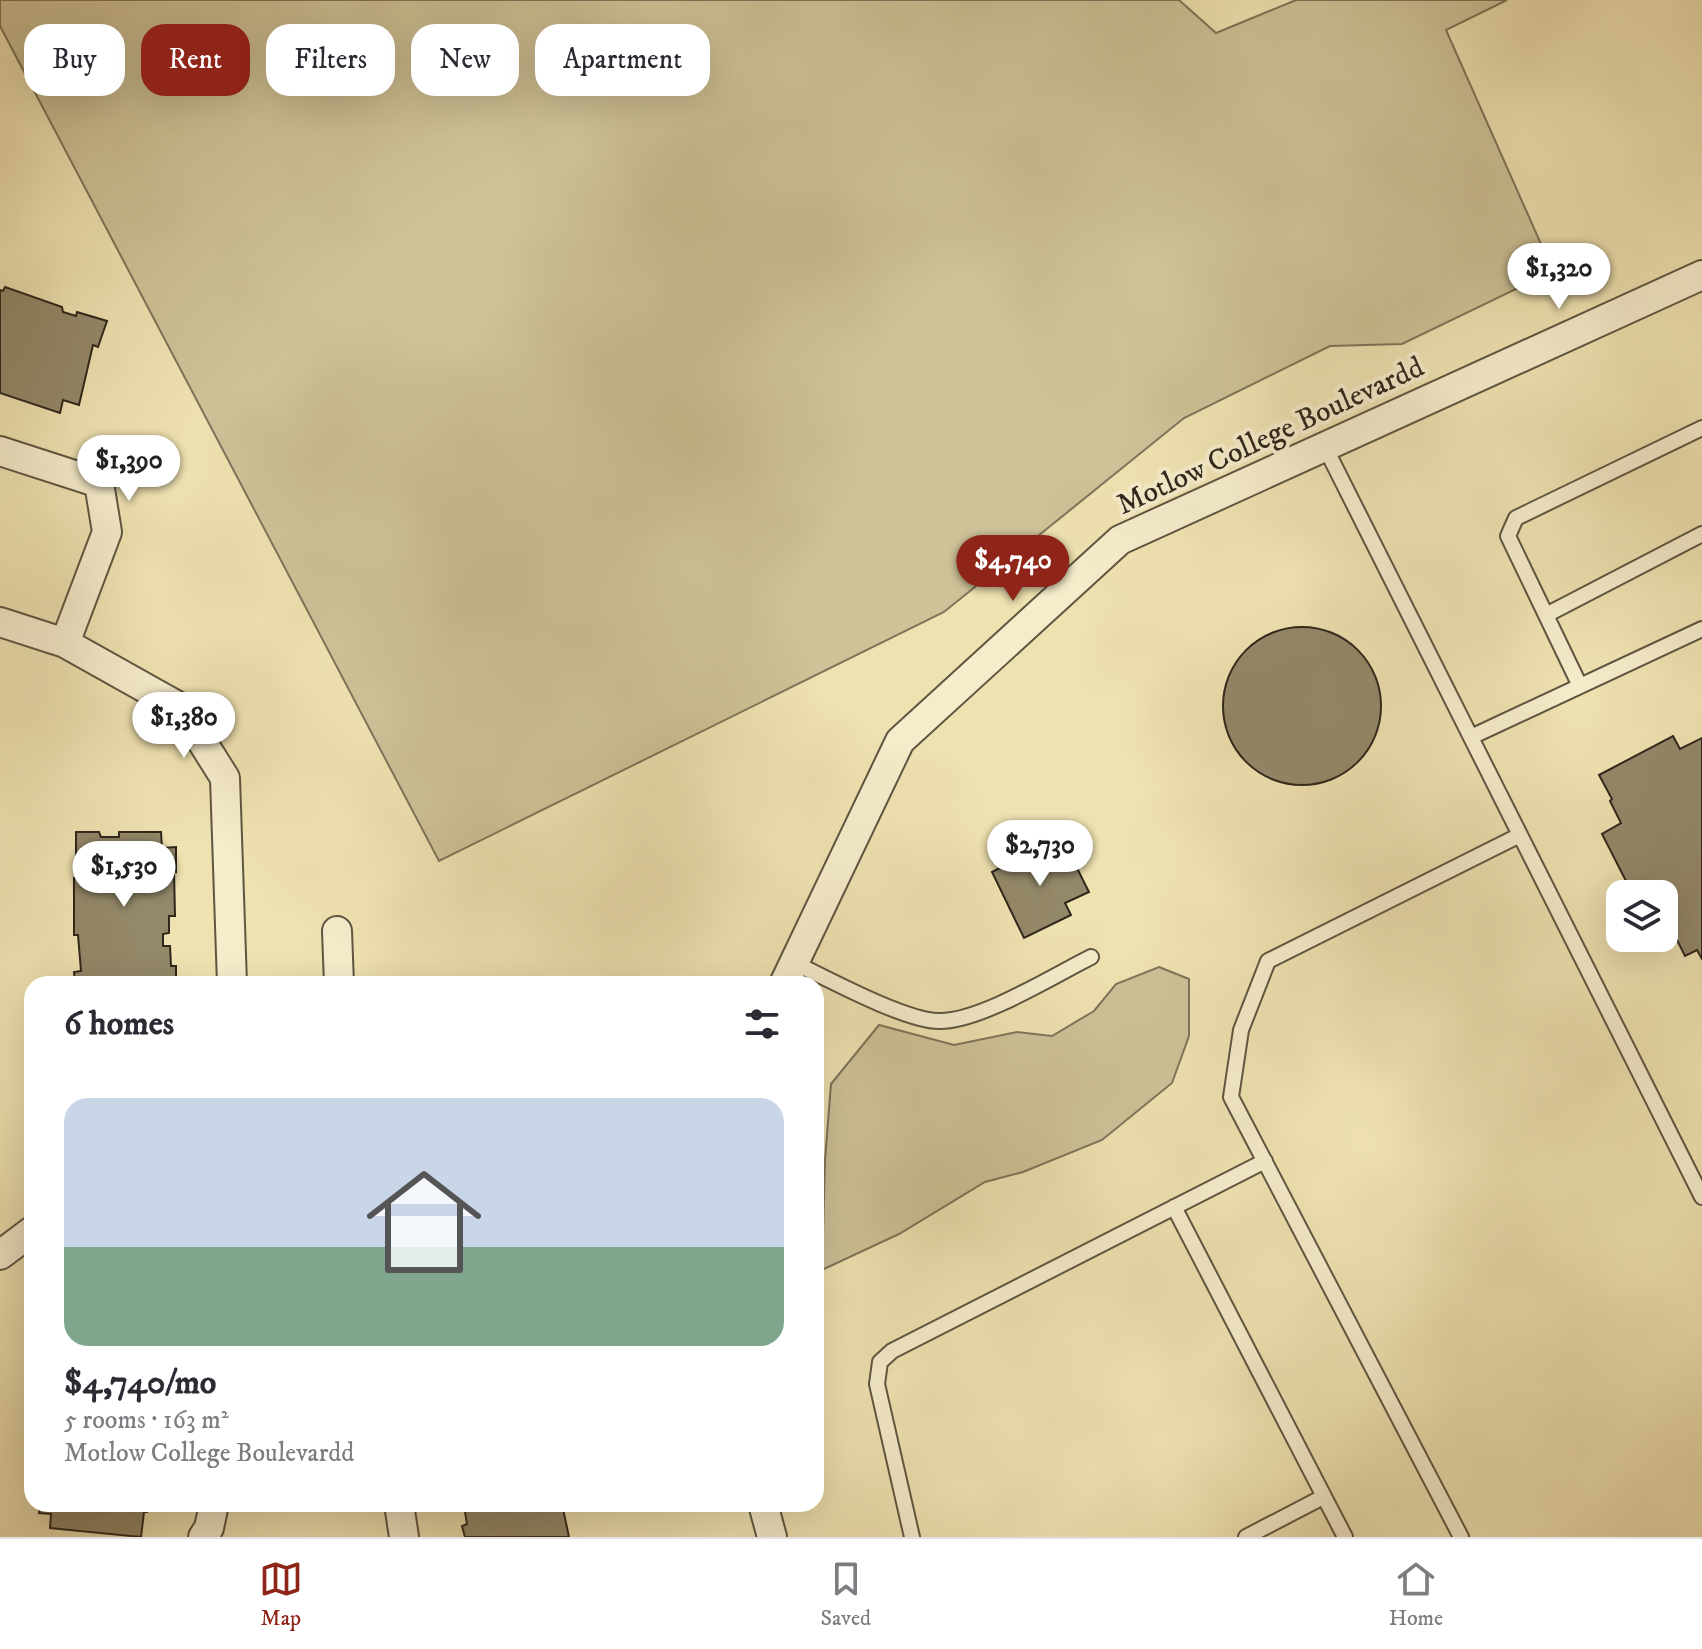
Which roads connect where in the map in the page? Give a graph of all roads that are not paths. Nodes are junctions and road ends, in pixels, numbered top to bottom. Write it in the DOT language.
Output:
graph roads {
  1 [pos="1702,275"];
  2 [pos="1702,428"];
  3 [pos="1325,447"];
  4 [pos="0,451"];
  5 [pos="1702,534"];
  6 [pos="1546,615"];
  7 [pos="0,622"];
  8 [pos="1702,629"];
  9 [pos="65,643"];
  10 [pos="1580,686"];
  11 [pos="1471,737"];
  12 [pos="1520,835"];
  13 [pos="337,931"];
  14 [pos="1091,957"];
  15 [pos="788,973"];
  16 [pos="232,976"];
  17 [pos="339,976"];
  18 [pos="824,986"];
  19 [pos="1265,1161"];
  20 [pos="1702,1197"];
  21 [pos="1174,1207"];
  22 [pos="24,1237"];
  23 [pos="0,1255"];
  24 [pos="1323,1497"];
  25 [pos="212,1512"];
  26 [pos="400,1512"];
  27 [pos="765,1512"];
  28 [pos="203,1537"];
  29 [pos="404,1537"];
  30 [pos="772,1537"];
  31 [pos="912,1537"];
  32 [pos="1246,1537"];
  33 [pos="1345,1537"];
  34 [pos="1461,1537"];
  1 -- 3 [label="street, Motlow College Boulevardd"];
  2 -- 6 [label="lane"];
  3 -- 11 [label="lane"];
  3 -- 15 [label="street, Motlow College Boulevardd"];
  4 -- 9 [label="street"];
  5 -- 6 [label="lane"];
  6 -- 10 [label="lane"];
  7 -- 9 [label="street"];
  8 -- 10 [label="lane"];
  9 -- 16 [label="street"];
  10 -- 11 [label="lane"];
  11 -- 12 [label="lane"];
  12 -- 19 [label="lane"];
  12 -- 20 [label="lane"];
  13 -- 17 [label="street"];
  14 -- 18 [label="lane"];
  19 -- 21 [label="lane"];
  19 -- 34 [label="lane"];
  21 -- 24 [label="lane"];
  21 -- 31 [label="lane"];
  22 -- 23 [label="street"];
  24 -- 32 [label="lane"];
  24 -- 33 [label="lane"];
  25 -- 28 [label="street"];
  26 -- 29 [label="street"];
  27 -- 30 [label="street"];
}
